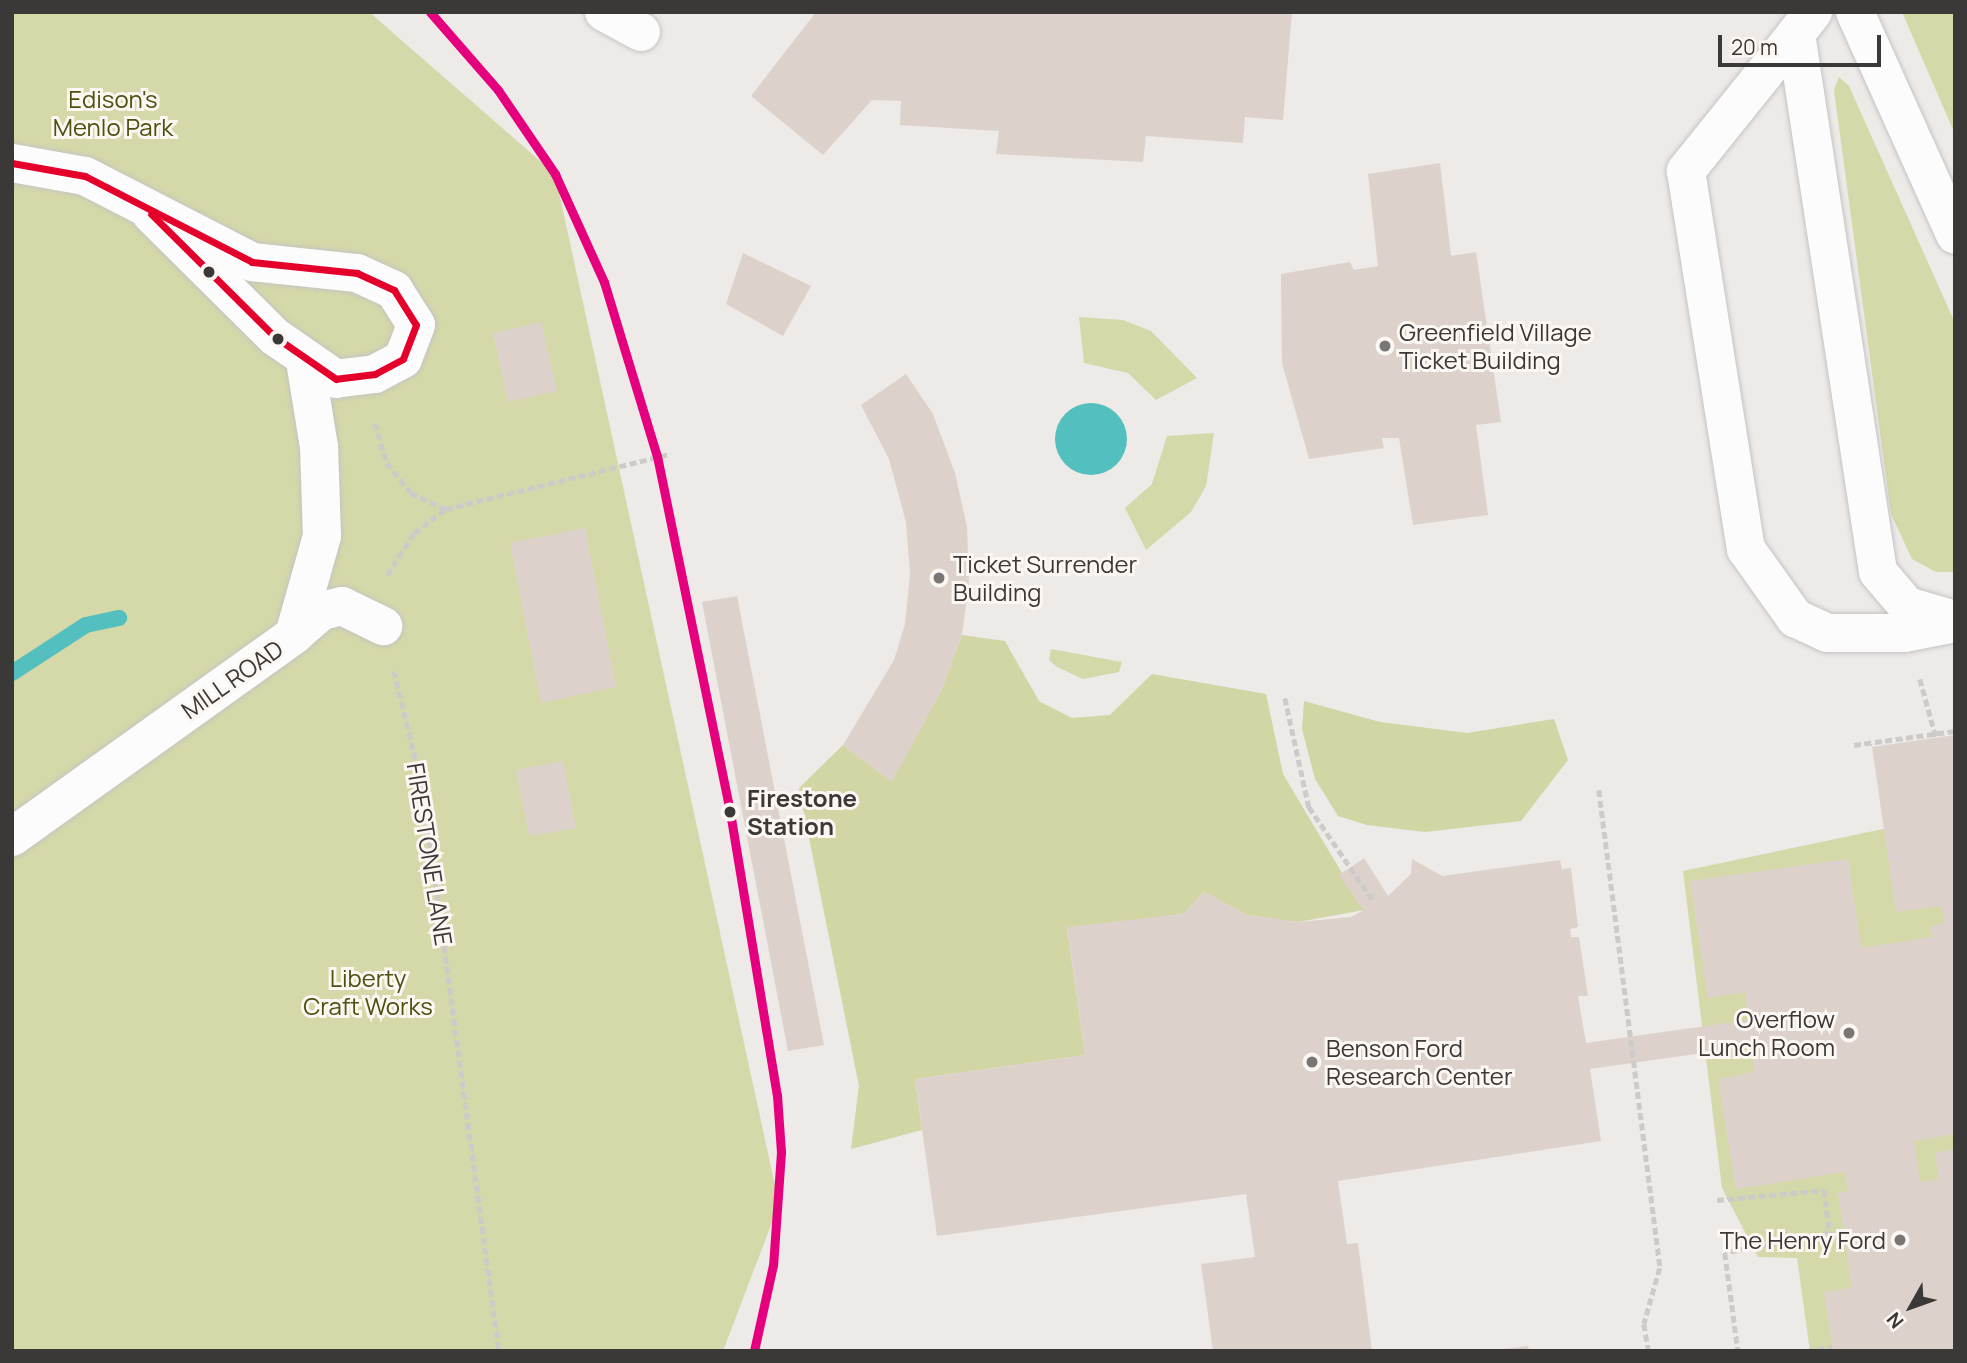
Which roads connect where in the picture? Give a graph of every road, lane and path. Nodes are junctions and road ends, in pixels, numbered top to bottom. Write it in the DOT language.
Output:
graph roads {
  1 [pos="604,12"];
  2 [pos="1855,12"];
  3 [pos="1805,23"];
  4 [pos="641,32"];
  5 [pos="12,163"];
  6 [pos="151,214"];
  7 [pos="1955,235"];
  8 [pos="305,361"];
  9 [pos="375,412"];
  10 [pos="670,454"];
  11 [pos="446,509"];
  12 [pos="1955,622"];
  13 [pos="383,626"];
  14 [pos="294,635"];
  15 [pos="1919,674"];
  16 [pos="1285,698"];
  17 [pos="1955,731"];
  18 [pos="1930,733"];
  19 [pos="1936,737"];
  20 [pos="1854,746"];
  21 [pos="1599,790"];
  22 [pos="12,837"];
  23 [pos="1374,902"];
  24 [pos="1717,1200"];
  25 [pos="1832,1347"];
  26 [pos="499,1351"];
  27 [pos="1648,1351"];
  28 [pos="1738,1351"];
  29 [pos="1807,1351"];
  1 -- 4 [label="street"];
  2 -- 7 [label="street"];
  3 -- 12 [label="street"];
  3 -- 12 [label="street"];
  5 -- 6 [label="street"];
  6 -- 8 [label="street"];
  6 -- 8 [label="street"];
  8 -- 14 [label="street, MILL ROAD"];
  9 -- 11 [label="path"];
  10 -- 11 [label="path"];
  11 -- 13 [label="path, FIRESTONE LANE"];
  13 -- 14 [label="street"];
  13 -- 26 [label="path, FIRESTONE LANE"];
  14 -- 22 [label="street, MILL ROAD"];
  15 -- 18 [label="path"];
  16 -- 23 [label="path"];
  17 -- 18 [label="path"];
  18 -- 19 [label="path"];
  18 -- 20 [label="path"];
  21 -- 27 [label="path"];
  24 -- 28 [label="path"];
  25 -- 29 [label="path"];
}
